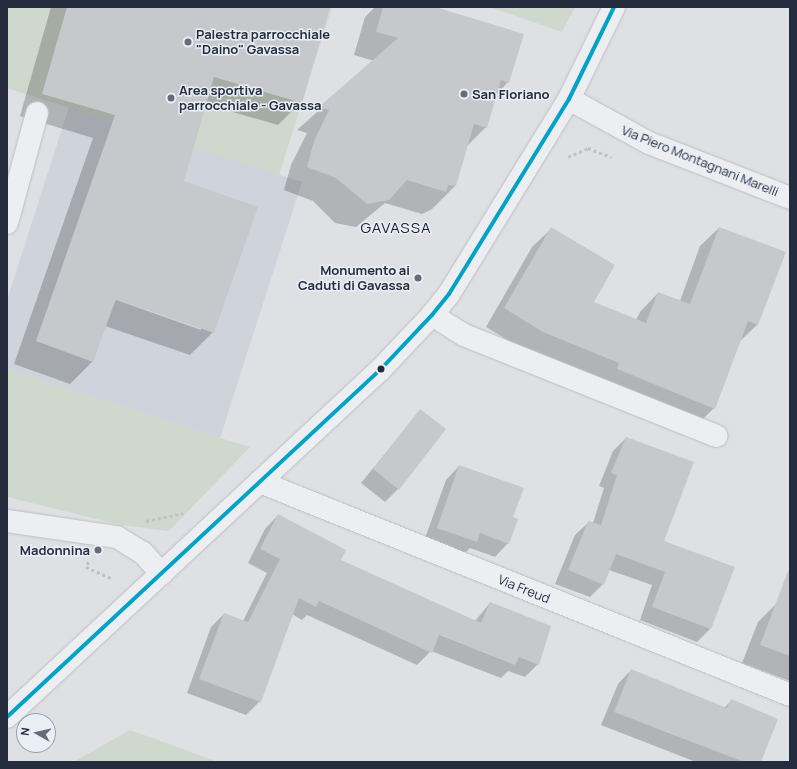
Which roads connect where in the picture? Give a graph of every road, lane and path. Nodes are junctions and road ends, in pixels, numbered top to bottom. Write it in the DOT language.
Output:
graph roads {
  1 [pos="614,7"];
  2 [pos="569,99"];
  3 [pos="36,113"];
  4 [pos="790,198"];
  5 [pos="7,223"];
  6 [pos="432,315"];
  7 [pos="717,436"];
  8 [pos="260,482"];
  9 [pos="186,512"];
  10 [pos="7,521"];
  11 [pos="142,522"];
  12 [pos="100,535"];
  13 [pos="162,574"];
  14 [pos="120,582"];
  15 [pos="790,695"];
  16 [pos="7,717"];
  1 -- 2 [label="street"];
  2 -- 4 [label="street, Via Piero Montagnani Marelli"];
  2 -- 6 [label="street"];
  3 -- 5 [label="street"];
  6 -- 7 [label="street"];
  6 -- 8 [label="street"];
  8 -- 13 [label="street"];
  8 -- 15 [label="street, Via Freud"];
  9 -- 11 [label="path"];
  10 -- 12 [label="street"];
  12 -- 13 [label="street"];
  12 -- 14 [label="path"];
  13 -- 16 [label="street"];
}
